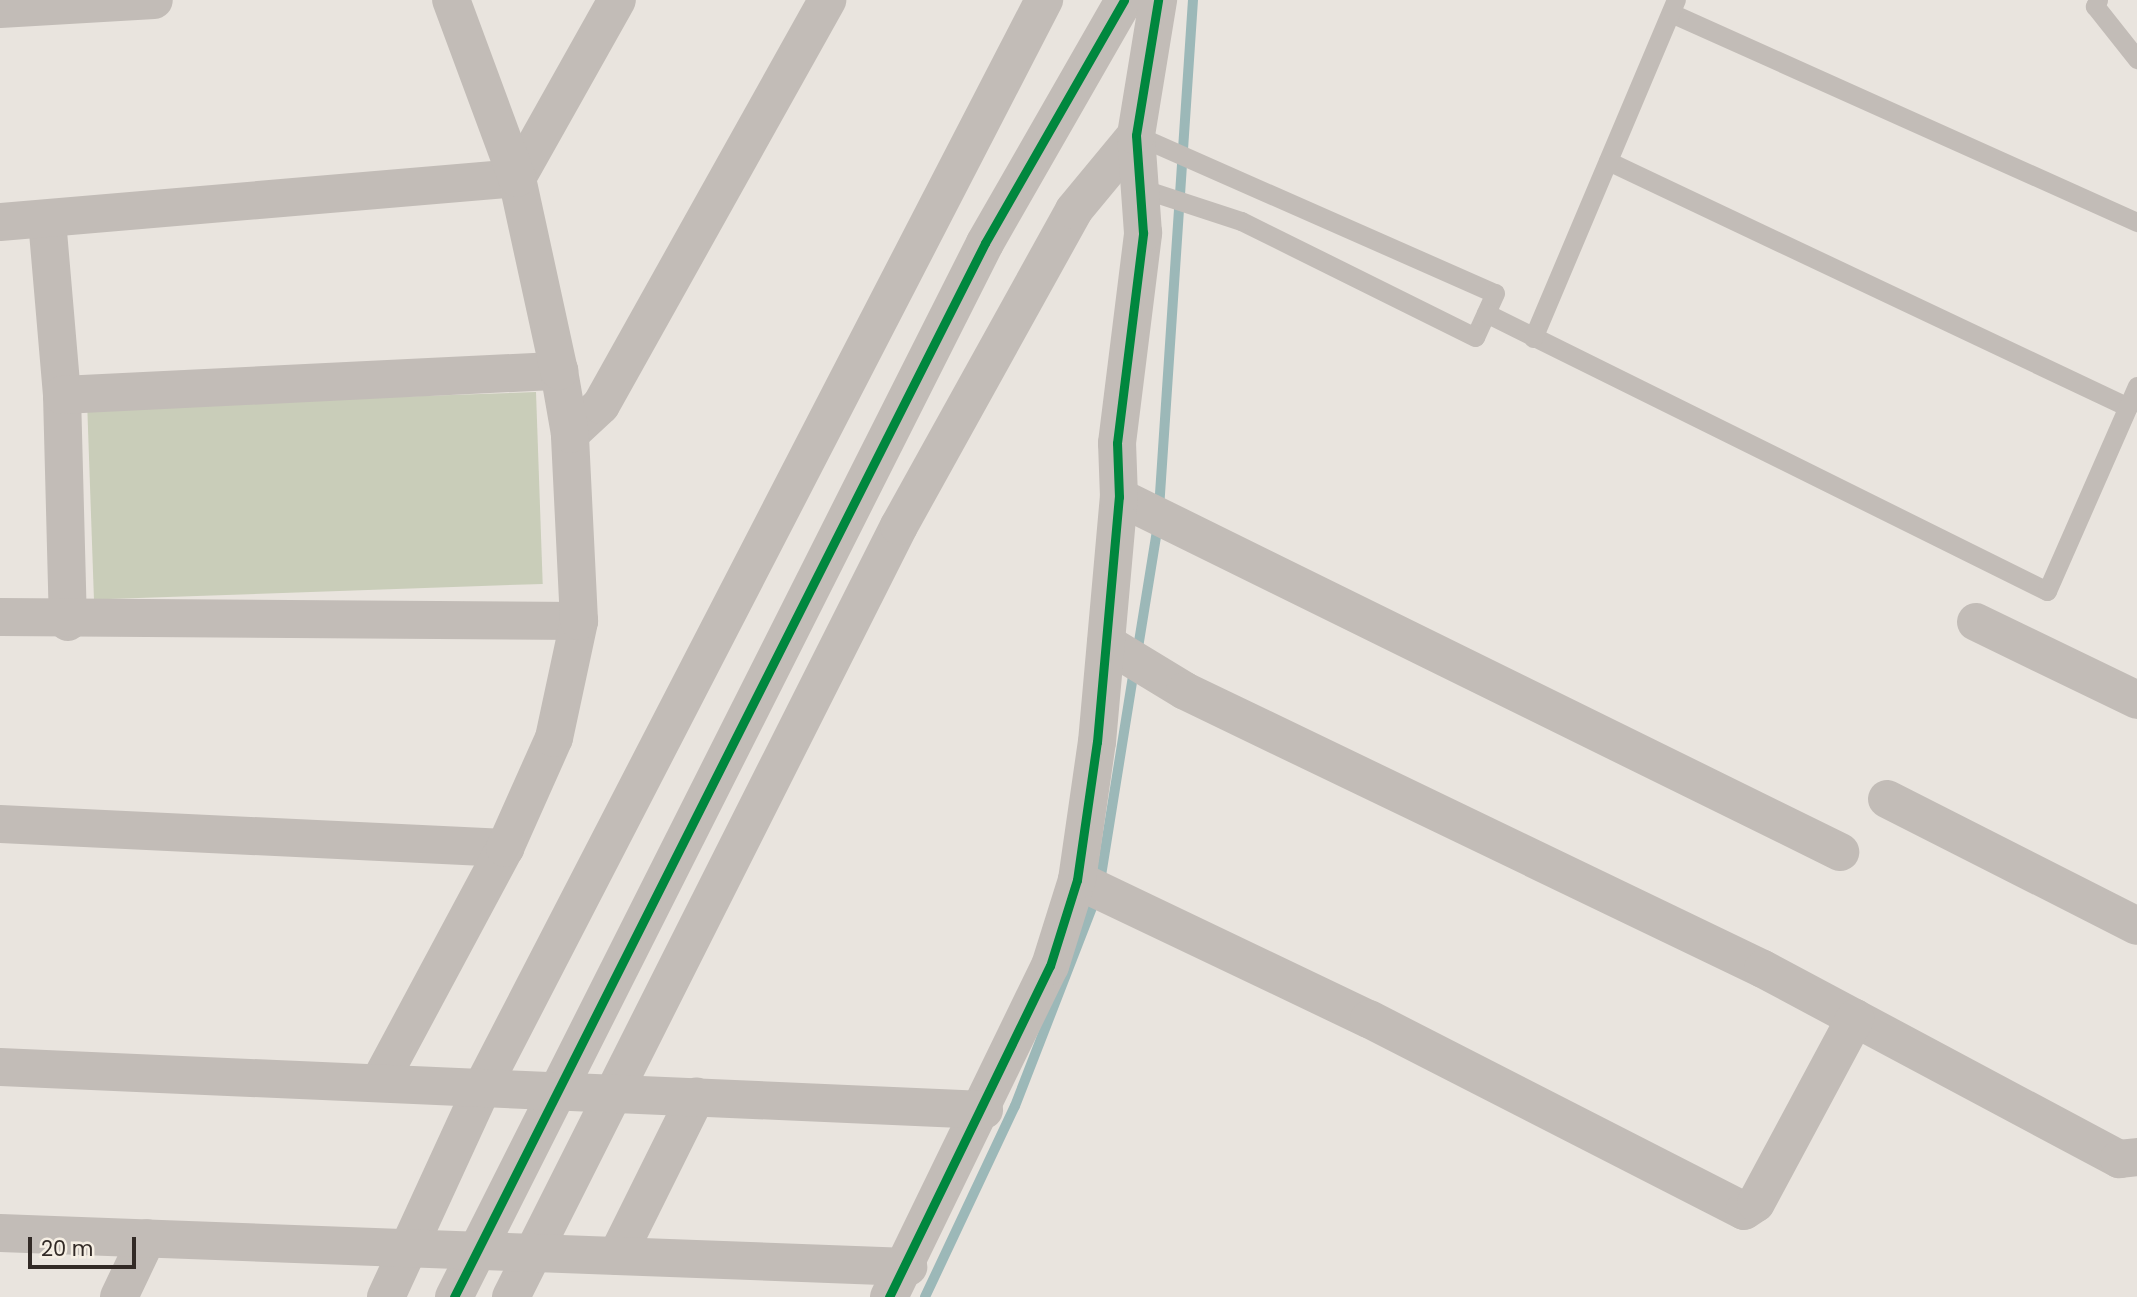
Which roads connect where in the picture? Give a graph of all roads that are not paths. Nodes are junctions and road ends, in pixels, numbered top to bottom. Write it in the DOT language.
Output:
graph roads {
  1 [pos="154,0"];
  2 [pos="451,0"];
  3 [pos="617,0"];
  4 [pos="827,0"];
  5 [pos="1044,0"];
  6 [pos="1124,0"];
  7 [pos="1158,0"];
  8 [pos="2091,2"];
  9 [pos="1673,6"];
  10 [pos="0,9"];
  11 [pos="2137,59"];
  12 [pos="1136,135"];
  13 [pos="1608,161"];
  14 [pos="517,178"];
  15 [pos="1140,188"];
  16 [pos="47,220"];
  17 [pos="0,222"];
  18 [pos="2137,222"];
  19 [pos="1486,313"];
  20 [pos="1533,338"];
  21 [pos="559,371"];
  22 [pos="2137,386"];
  23 [pos="62,395"];
  24 [pos="2128,407"];
  25 [pos="570,434"];
  26 [pos="1119,497"];
  27 [pos="0,617"];
  28 [pos="579,621"];
  29 [pos="68,622"];
  30 [pos="1976,622"];
  31 [pos="1106,643"];
  32 [pos="2137,700"];
  33 [pos="1887,799"];
  34 [pos="0,824"];
  35 [pos="505,848"];
  36 [pos="1840,852"];
  37 [pos="1077,880"];
  38 [pos="2137,926"];
  39 [pos="1855,1018"];
  40 [pos="0,1067"];
  41 [pos="380,1081"];
  42 [pos="482,1088"];
  43 [pos="557,1091"];
  44 [pos="615,1094"];
  45 [pos="696,1097"];
  46 [pos="984,1110"];
  47 [pos="2137,1157"];
  48 [pos="0,1233"];
  49 [pos="147,1238"];
  50 [pos="412,1248"];
  51 [pos="478,1251"];
  52 [pos="535,1253"];
  53 [pos="617,1256"];
  54 [pos="899,1282"];
  55 [pos="119,1297"];
  56 [pos="386,1297"];
  57 [pos="454,1297"];
  58 [pos="511,1297"];
  1 -- 10 [label="street"];
  2 -- 14 [label="street"];
  3 -- 14 [label="street"];
  4 -- 25 [label="street"];
  5 -- 42 [label="street"];
  6 -- 43 [label="street"];
  7 -- 12 [label="street"];
  8 -- 11 [label="lane"];
  9 -- 13 [label="lane"];
  9 -- 18 [label="lane"];
  12 -- 15 [label="street"];
  12 -- 19 [label="lane"];
  12 -- 44 [label="street"];
  13 -- 20 [label="lane"];
  13 -- 24 [label="lane"];
  14 -- 16 [label="street"];
  14 -- 21 [label="street"];
  15 -- 19 [label="lane"];
  15 -- 26 [label="street"];
  16 -- 17 [label="street"];
  16 -- 23 [label="street"];
  19 -- 20 [label="lane"];
  20 -- 24 [label="lane"];
  21 -- 23 [label="street"];
  21 -- 25 [label="street"];
  22 -- 24 [label="lane"];
  23 -- 29 [label="street"];
  25 -- 28 [label="street"];
  26 -- 31 [label="street"];
  26 -- 36 [label="street"];
  27 -- 29 [label="street"];
  28 -- 29 [label="street"];
  28 -- 35 [label="street"];
  30 -- 32 [label="street"];
  31 -- 37 [label="street"];
  31 -- 39 [label="street"];
  33 -- 38 [label="street"];
  34 -- 35 [label="street"];
  35 -- 41 [label="street"];
  37 -- 39 [label="street"];
  37 -- 46 [label="street"];
  39 -- 47 [label="street"];
  40 -- 41 [label="street"];
  41 -- 42 [label="street"];
  42 -- 43 [label="street"];
  42 -- 50 [label="street"];
  43 -- 44 [label="street"];
  43 -- 51 [label="street"];
  44 -- 45 [label="street"];
  44 -- 52 [label="street"];
  45 -- 46 [label="street"];
  45 -- 53 [label="street"];
  46 -- 54 [label="street"];
  48 -- 49 [label="street"];
  49 -- 50 [label="street"];
  49 -- 55 [label="street"];
  50 -- 51 [label="street"];
  50 -- 56 [label="street"];
  51 -- 52 [label="street"];
  51 -- 57 [label="street"];
  52 -- 53 [label="street"];
  52 -- 58 [label="street"];
  53 -- 54 [label="street"];
}
